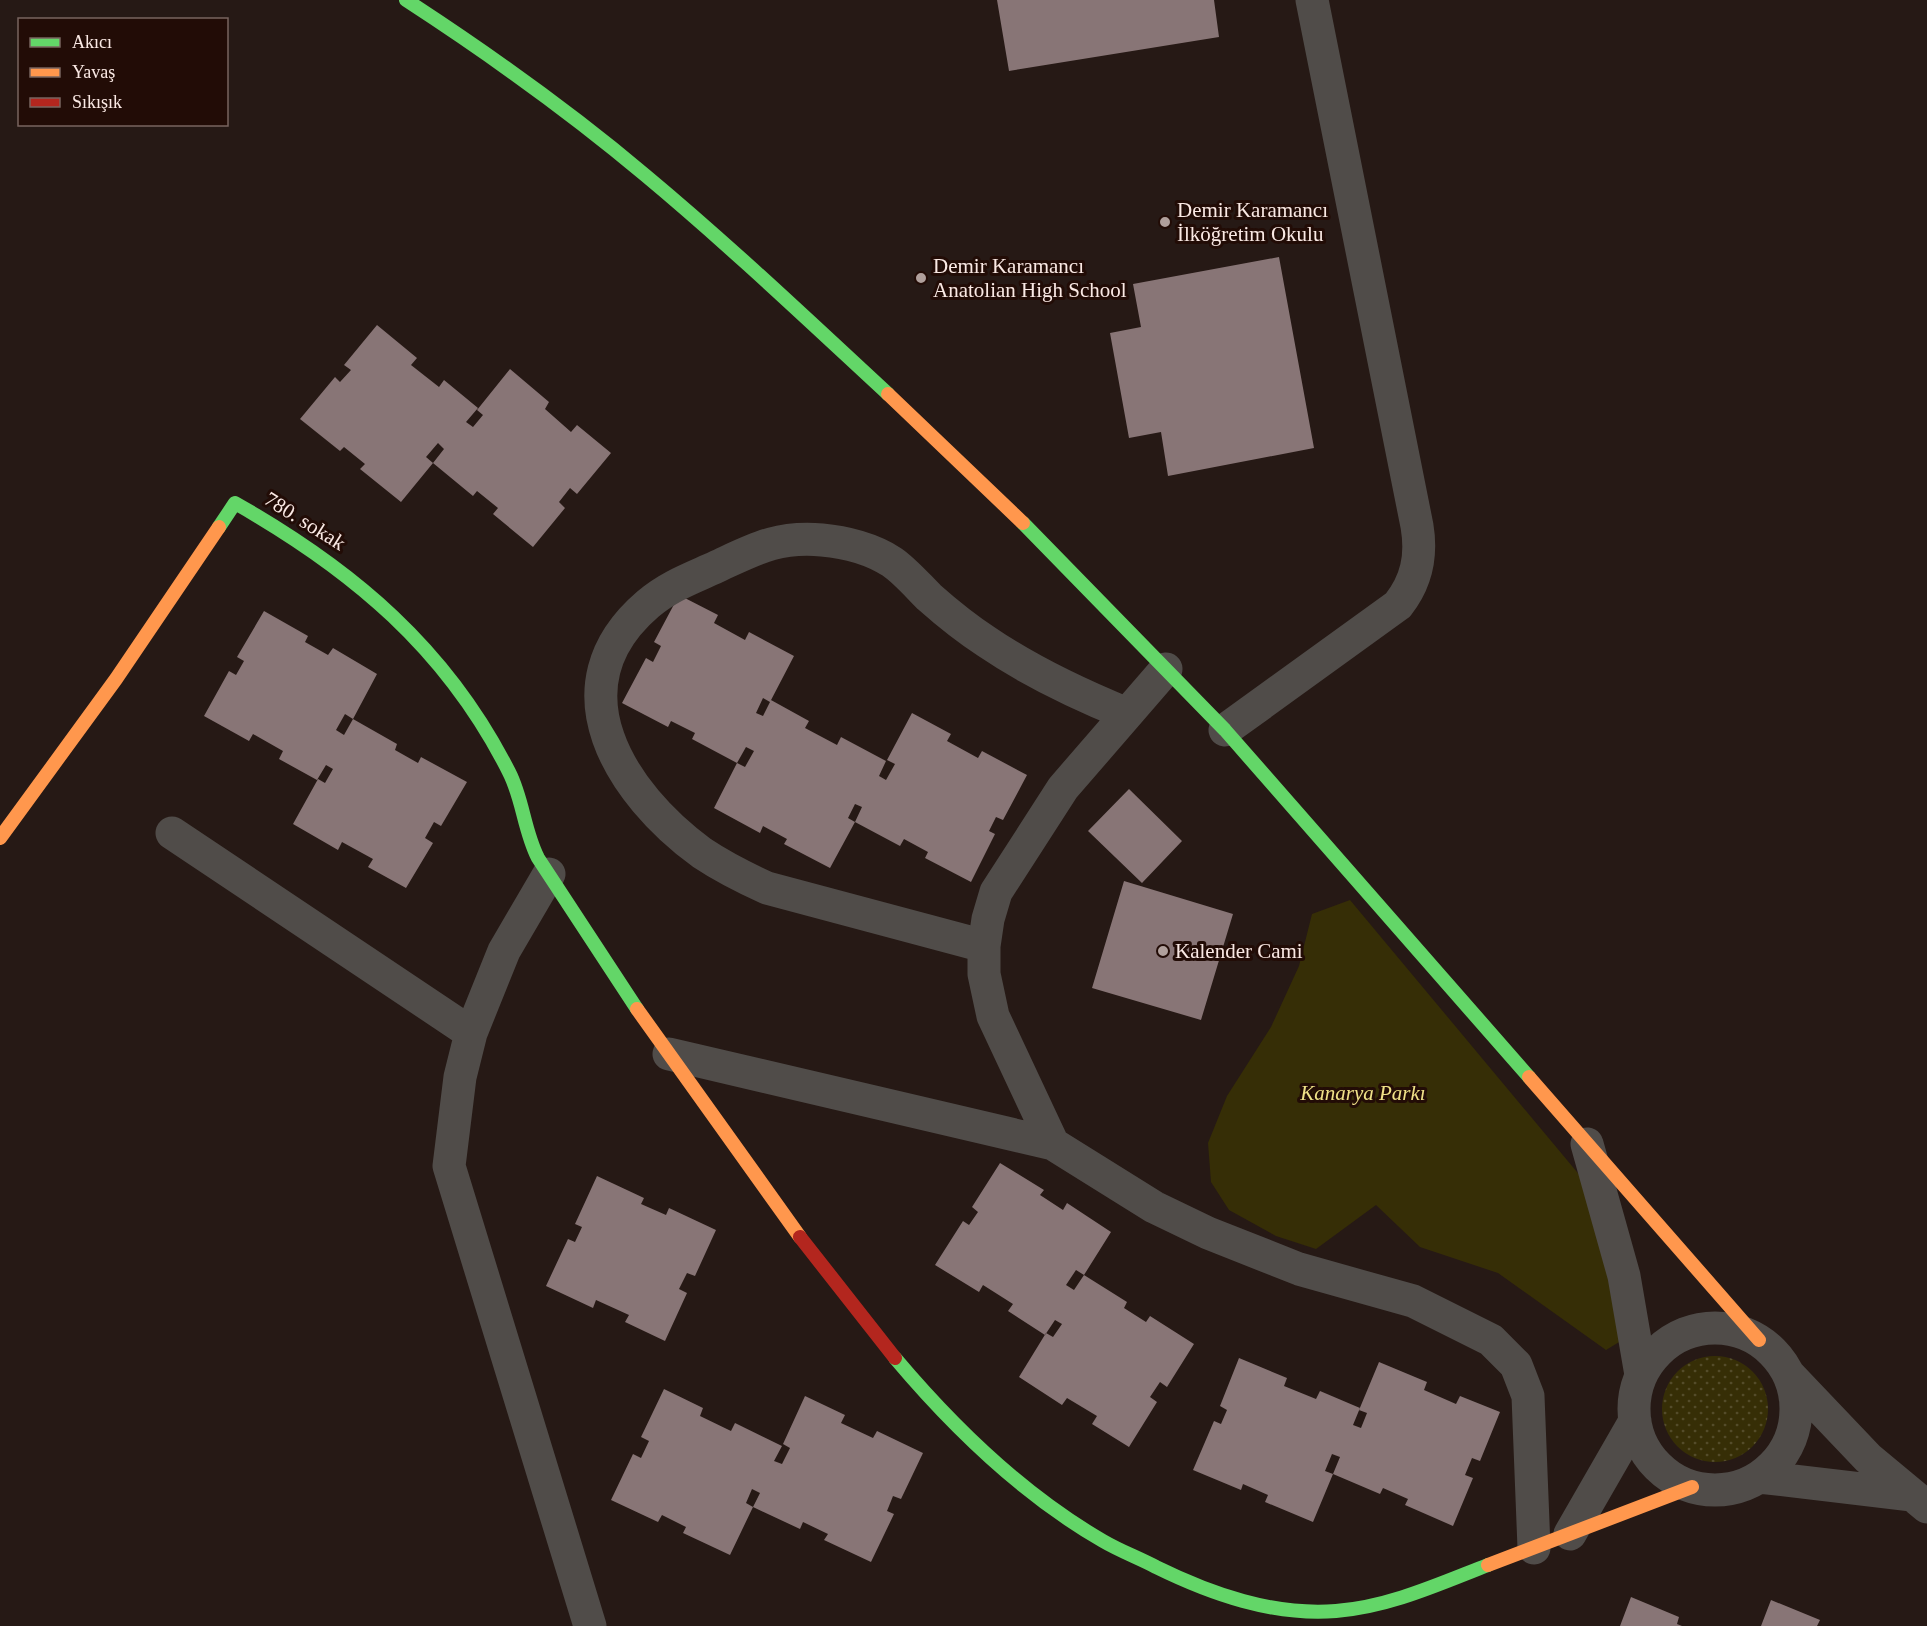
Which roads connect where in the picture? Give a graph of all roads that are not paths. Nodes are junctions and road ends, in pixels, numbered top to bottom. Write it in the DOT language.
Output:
graph roads {
  1 [pos="406,0"];
  2 [pos="1312,0"];
  3 [pos="1166,669"];
  4 [pos="1126,714"];
  5 [pos="1225,730"];
  6 [pos="172,833"];
  7 [pos="0,838"];
  8 [pos="542,863"];
  9 [pos="984,946"];
  10 [pos="471,1034"];
  11 [pos="669,1054"];
  12 [pos="1053,1144"];
  13 [pos="1587,1144"];
  14 [pos="1759,1340"];
  15 [pos="1641,1375"];
  16 [pos="1789,1375"];
  17 [pos="1635,1421"];
  18 [pos="1759,1477"];
  19 [pos="1692,1487"];
  20 [pos="1919,1501"];
  21 [pos="1570,1534"];
  22 [pos="1534,1548"];
  23 [pos="1308,1619"];
  24 [pos="590,1626"];
  1 -- 3 [label="street"];
  2 -- 5 [label="street"];
  3 -- 4 [label="street"];
  3 -- 5 [label="street"];
  4 -- 9 [label="street"];
  4 -- 9 [label="street"];
  5 -- 13 [label="street"];
  6 -- 10 [label="street"];
  7 -- 8 [label="street, 780. sokak"];
  8 -- 10 [label="street"];
  8 -- 11 [label="street"];
  9 -- 12 [label="street"];
  10 -- 24 [label="street"];
  11 -- 12 [label="street"];
  11 -- 23 [label="street"];
  12 -- 22 [label="street"];
  13 -- 14 [label="street"];
  13 -- 15 [label="street"];
  14 -- 15 [label="street"];
  14 -- 16 [label="street"];
  15 -- 17 [label="street"];
  16 -- 18 [label="street"];
  16 -- 20 [label="street"];
  17 -- 19 [label="street"];
  17 -- 21 [label="street"];
  18 -- 19 [label="street"];
  18 -- 20 [label="street"];
  19 -- 21 [label="street"];
  21 -- 22 [label="street"];
  22 -- 23 [label="street"];
}
